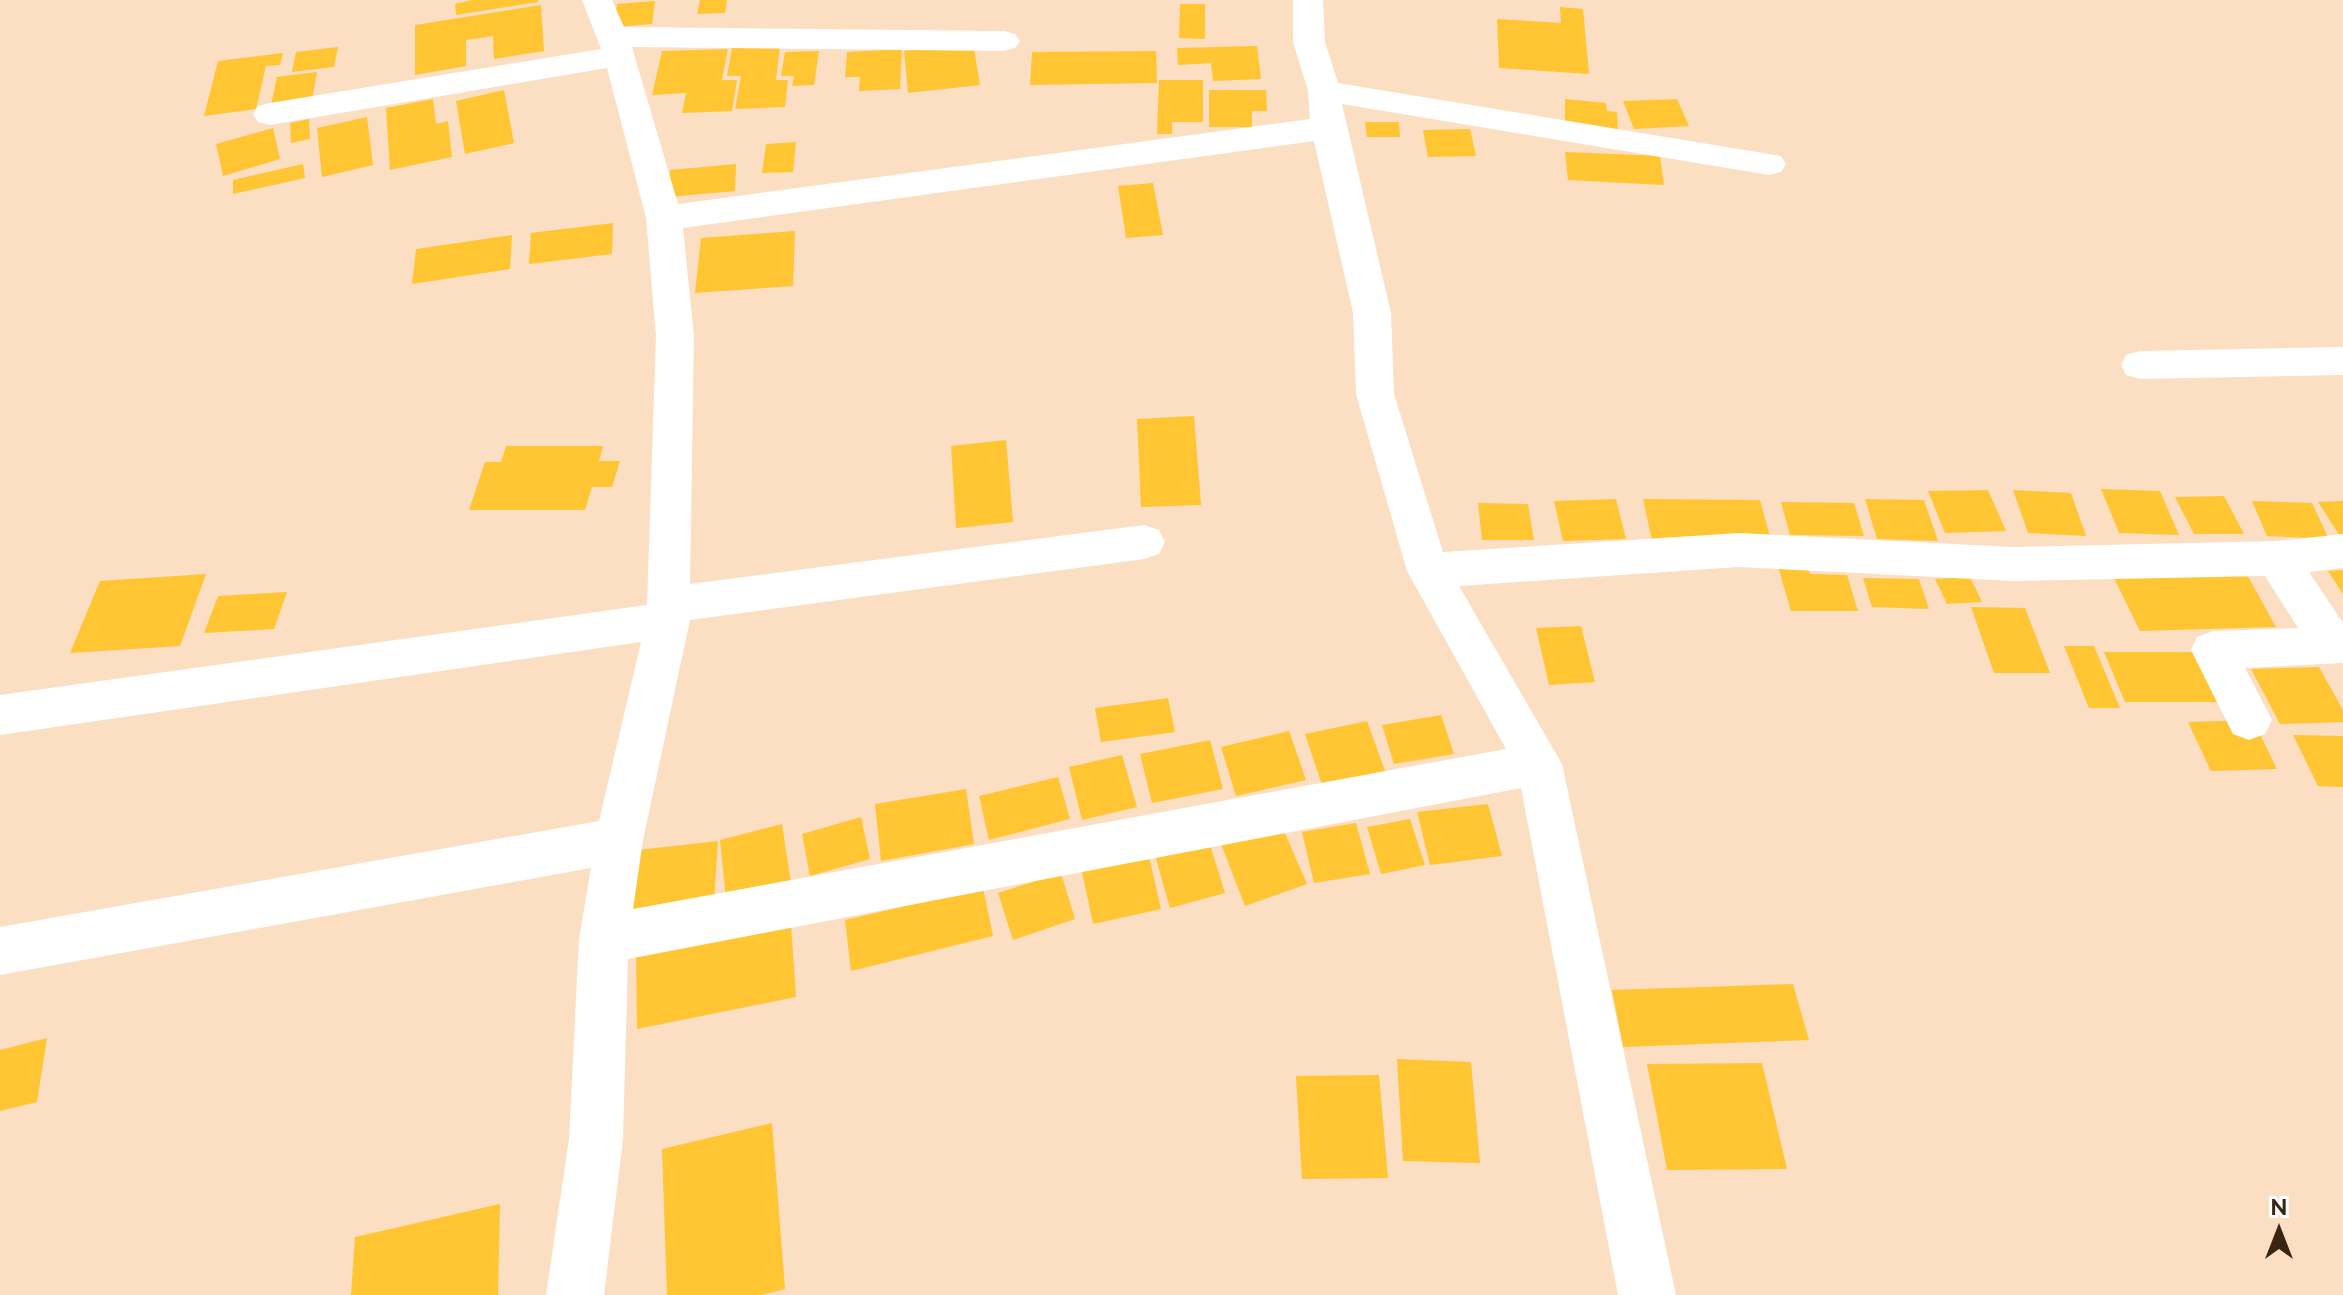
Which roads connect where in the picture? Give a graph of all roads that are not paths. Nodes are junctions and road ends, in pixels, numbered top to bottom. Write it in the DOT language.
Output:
graph roads {
  1 [pos="1308,0"];
  2 [pos="610,31"];
  3 [pos="1004,41"];
  4 [pos="1326,110"];
  5 [pos="270,114"];
  6 [pos="1769,164"];
  7 [pos="664,218"];
  8 [pos="2343,361"];
  9 [pos="2140,365"];
  10 [pos="1144,542"];
  11 [pos="2343,551"];
  12 [pos="2277,558"];
  13 [pos="1428,571"];
  14 [pos="668,613"];
  15 [pos="2338,644"];
  16 [pos="0,715"];
  17 [pos="2249,720"];
  18 [pos="1539,764"];
  19 [pos="619,840"];
  20 [pos="604,939"];
  21 [pos="0,951"];
  22 [pos="575,1295"];
  23 [pos="1647,1295"];
  1 -- 4 [label="street"];
  2 -- 3 [label="street"];
  2 -- 5 [label="street"];
  2 -- 7 [label="street"];
  4 -- 6 [label="street"];
  4 -- 7 [label="street"];
  4 -- 13 [label="street"];
  7 -- 14 [label="street"];
  8 -- 9 [label="street"];
  10 -- 14 [label="street"];
  11 -- 12 [label="street"];
  12 -- 13 [label="street"];
  12 -- 15 [label="street"];
  13 -- 18 [label="street"];
  14 -- 16 [label="street"];
  14 -- 19 [label="street"];
  15 -- 17 [label="street"];
  18 -- 20 [label="street"];
  18 -- 23 [label="street"];
  19 -- 20 [label="street"];
  19 -- 21 [label="street"];
  20 -- 22 [label="street"];
}
